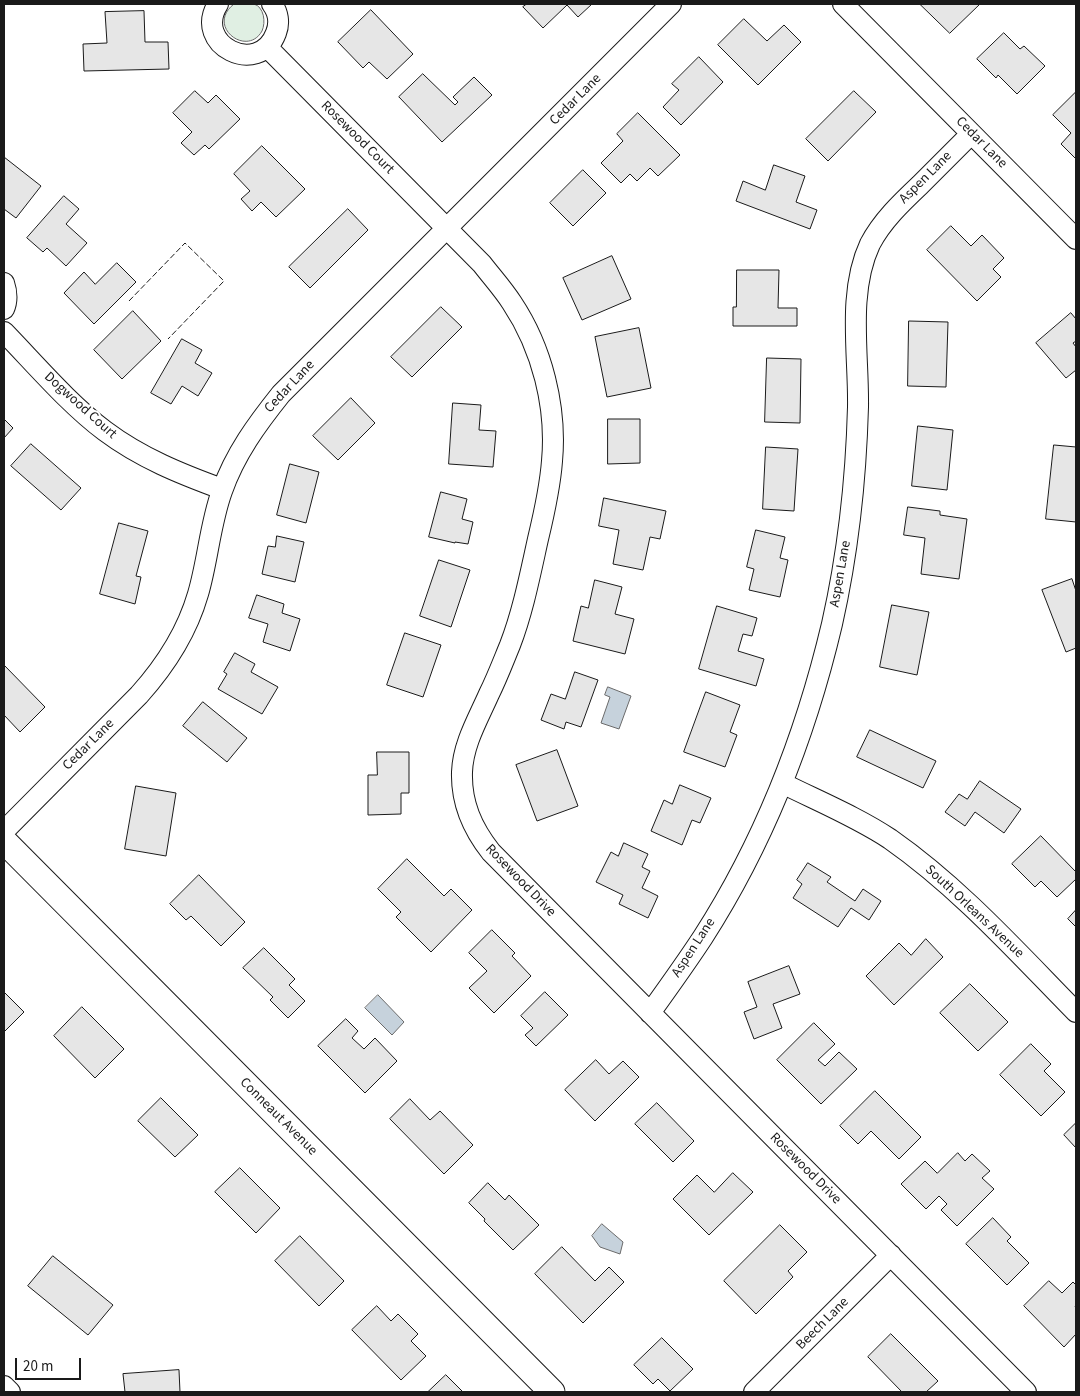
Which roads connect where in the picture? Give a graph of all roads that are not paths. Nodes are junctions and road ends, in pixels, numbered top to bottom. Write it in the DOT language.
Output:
graph roads {
  1 [pos="218,4"];
  2 [pos="272,4"];
  3 [pos="672,4"];
  4 [pos="843,4"];
  5 [pos="267,47"];
  6 [pos="971,134"];
  7 [pos="447,229"];
  8 [pos="1076,239"];
  9 [pos="4,283"];
  10 [pos="4,309"];
  11 [pos="4,332"];
  12 [pos="222,489"];
  13 [pos="782,783"];
  14 [pos="4,830"];
  15 [pos="4,841"];
  16 [pos="1076,1012"];
  17 [pos="650,1013"];
  18 [pos="891,1255"];
  19 [pos="4,1386"];
  20 [pos="10,1392"];
  21 [pos="552,1392"];
  22 [pos="754,1392"];
  23 [pos="1026,1392"];
  1 -- 5 [label="street"];
  2 -- 5 [label="street"];
  3 -- 7 [label="street, Cedar Lane"];
  4 -- 6 [label="street, Cedar Lane"];
  5 -- 7 [label="street, Rosewood Court"];
  6 -- 8 [label="street, Cedar Lane"];
  6 -- 13 [label="street, Aspen Lane"];
  7 -- 12 [label="street, Cedar Lane"];
  7 -- 17 [label="street, Rosewood Drive"];
  9 -- 10 [label="street"];
  11 -- 12 [label="street, Dogwood Court"];
  12 -- 14 [label="street, Cedar Lane"];
  13 -- 16 [label="street, South Orleans Avenue"];
  13 -- 17 [label="street, Aspen Lane"];
  15 -- 21 [label="street, Conneaut Avenue"];
  17 -- 18 [label="street, Rosewood Drive"];
  18 -- 22 [label="street, Beech Lane"];
  18 -- 23 [label="street, Rosewood Drive"];
  19 -- 20 [label="street"];
}
